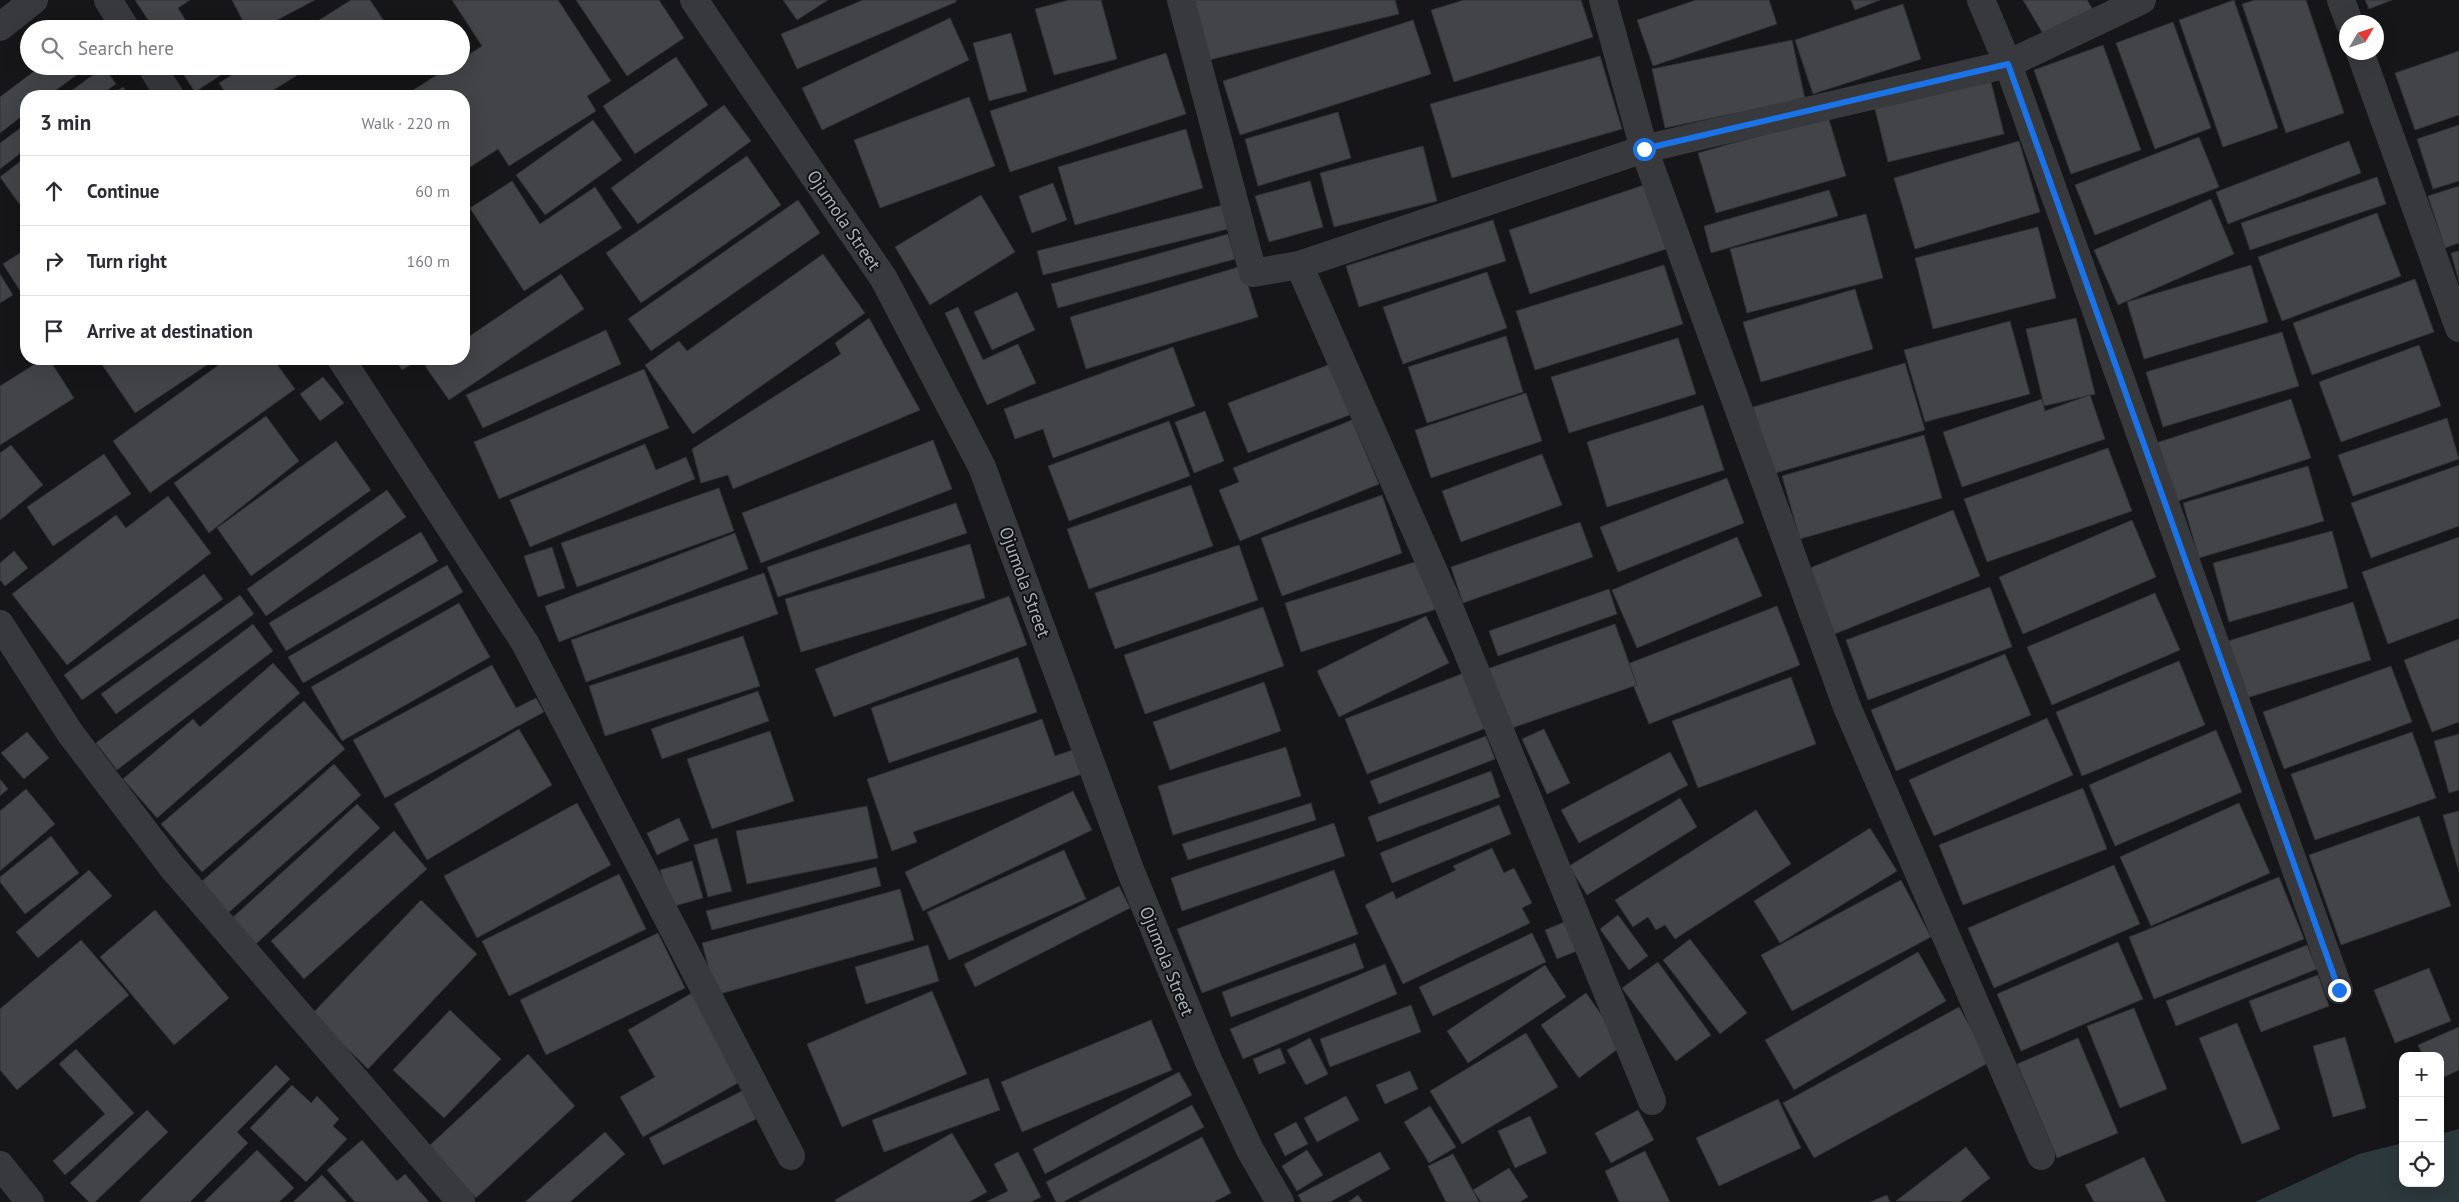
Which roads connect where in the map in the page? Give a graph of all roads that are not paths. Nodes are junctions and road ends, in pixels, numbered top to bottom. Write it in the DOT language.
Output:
graph roads {
  1 [pos="34,0"];
  2 [pos="108,0"];
  3 [pos="1181,0"];
  4 [pos="1603,0"];
  5 [pos="1981,0"];
  6 [pos="2142,0"];
  7 [pos="2340,0"];
  8 [pos="704,3"];
  9 [pos="2346,15"];
  10 [pos="120,20"];
  11 [pos="0,27"];
  12 [pos="2363,60"];
  13 [pos="2008,64"];
  14 [pos="157,75"];
  15 [pos="166,90"];
  16 [pos="1644,149"];
  17 [pos="1299,265"];
  18 [pos="2459,328"];
  19 [pos="344,365"];
  20 [pos="0,624"];
  21 [pos="2339,990"];
  22 [pos="1652,1101"];
  23 [pos="791,1156"];
  24 [pos="2041,1156"];
  25 [pos="0,1166"];
  26 [pos="30,1202"];
  27 [pos="461,1202"];
  28 [pos="1280,1202"];
  1 -- 11 [label="street"];
  2 -- 10 [label="street"];
  3 -- 17 [label="street"];
  4 -- 16 [label="street"];
  5 -- 13 [label="street"];
  6 -- 13 [label="street"];
  7 -- 9 [label="street"];
  8 -- 28 [label="street, Ojumola Street"];
  12 -- 18 [label="street"];
  13 -- 16 [label="street"];
  13 -- 21 [label="street"];
  14 -- 15 [label="street"];
  16 -- 17 [label="street"];
  16 -- 24 [label="street"];
  17 -- 22 [label="street"];
  19 -- 23 [label="street"];
  20 -- 27 [label="street"];
  25 -- 26 [label="street"];
}
